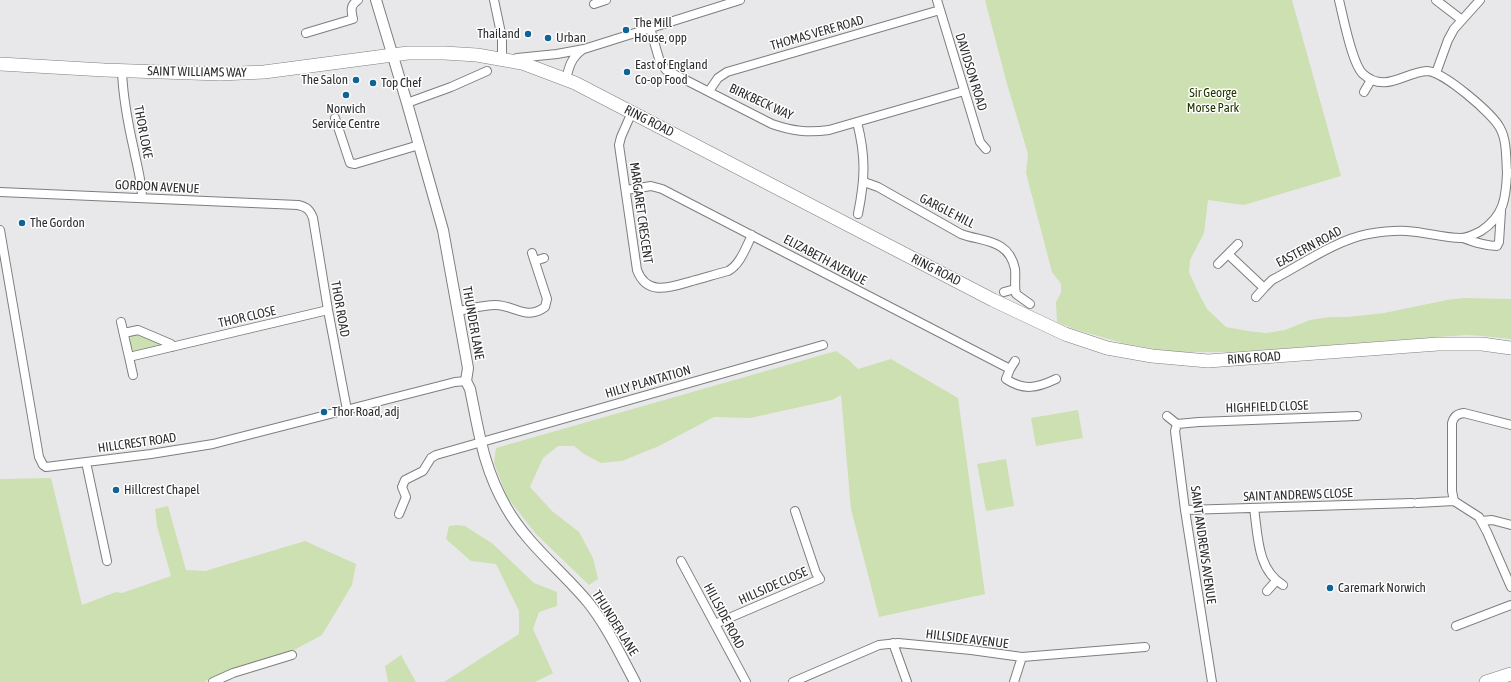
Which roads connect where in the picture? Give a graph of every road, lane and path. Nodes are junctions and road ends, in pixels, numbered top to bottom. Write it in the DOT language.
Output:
graph roads {
  1 [pos="358,0"];
  2 [pos="376,0"];
  3 [pos="494,0"];
  4 [pos="606,0"];
  5 [pos="740,0"];
  6 [pos="937,0"];
  7 [pos="1339,0"];
  8 [pos="1436,0"];
  9 [pos="1480,0"];
  10 [pos="718,3"];
  11 [pos="594,4"];
  12 [pos="940,10"];
  13 [pos="1462,20"];
  14 [pos="650,28"];
  15 [pos="306,33"];
  16 [pos="584,49"];
  17 [pos="393,55"];
  18 [pos="502,59"];
  19 [pos="0,64"];
  20 [pos="122,71"];
  21 [pos="487,71"];
  22 [pos="1436,73"];
  23 [pos="566,79"];
  24 [pos="1371,80"];
  25 [pos="709,91"];
  26 [pos="964,91"];
  27 [pos="1364,92"];
  28 [pos="408,103"];
  29 [pos="632,112"];
  30 [pos="335,118"];
  31 [pos="857,122"];
  32 [pos="419,145"];
  33 [pos="986,149"];
  34 [pos="1509,173"];
  35 [pos="864,182"];
  36 [pos="626,190"];
  37 [pos="0,192"];
  38 [pos="142,198"];
  39 [pos="1502,210"];
  40 [pos="311,211"];
  41 [pos="858,214"];
  42 [pos="0,230"];
  43 [pos="752,235"];
  44 [pos="1463,238"];
  45 [pos="1238,244"];
  46 [pos="1228,254"];
  47 [pos="544,258"];
  48 [pos="1218,264"];
  49 [pos="1264,288"];
  50 [pos="1015,289"];
  51 [pos="1004,292"];
  52 [pos="1256,297"];
  53 [pos="1030,304"];
  54 [pos="328,310"];
  55 [pos="458,311"];
  56 [pos="121,322"];
  57 [pos="124,333"];
  58 [pos="822,345"];
  59 [pos="172,347"];
  60 [pos="1511,348"];
  61 [pos="129,357"];
  62 [pos="1015,360"];
  63 [pos="1010,369"];
  64 [pos="133,375"];
  65 [pos="1056,379"];
  66 [pos="466,381"];
  67 [pos="347,410"];
  68 [pos="1167,416"];
  69 [pos="1357,416"];
  70 [pos="1177,424"];
  71 [pos="1511,425"];
  72 [pos="480,442"];
  73 [pos="86,462"];
  74 [pos="1454,501"];
  75 [pos="1254,508"];
  76 [pos="398,509"];
  77 [pos="1185,510"];
  78 [pos="795,511"];
  79 [pos="1481,521"];
  80 [pos="1511,525"];
  81 [pos="107,561"];
  82 [pos="682,561"];
  83 [pos="1511,587"];
  84 [pos="1267,591"];
  85 [pos="1511,605"];
  86 [pos="715,624"];
  87 [pos="1456,626"];
  88 [pos="893,643"];
  89 [pos="1145,647"];
  90 [pos="292,655"];
  91 [pos="1022,657"];
  92 [pos="1511,674"];
  93 [pos="213,682"];
  94 [pos="635,682"];
  95 [pos="746,682"];
  96 [pos="793,682"];
  97 [pos="907,682"];
  98 [pos="1014,682"];
  99 [pos="1212,682"];
  100 [pos="1486,682"];
  1 -- 15 [label="street"];
  2 -- 17 [label="street, THUNDER LANE"];
  3 -- 18 [label="street"];
  4 -- 11 [label="street"];
  5 -- 10 [label="street"];
  6 -- 12 [label="street, DAVIDSON ROAD"];
  7 -- 24 [label="street"];
  8 -- 13 [label="street"];
  9 -- 13 [label="street"];
  10 -- 14 [label="street"];
  12 -- 25 [label="street, THOMAS VERE ROAD"];
  12 -- 26 [label="street, DAVIDSON ROAD"];
  13 -- 22 [label="street"];
  14 -- 16 [label="street"];
  14 -- 25 [label="street, BIRKBECK WAY"];
  16 -- 18 [label="street"];
  16 -- 23 [label="street"];
  17 -- 18 [label="main road, RING ROAD"];
  17 -- 20 [label="main road, SAINT WILLIAMS WAY"];
  17 -- 28 [label="street, THUNDER LANE"];
  18 -- 23 [label="main road, RING ROAD"];
  19 -- 20 [label="main road, SAINT WILLIAMS WAY"];
  20 -- 38 [label="street, THOR LOKE"];
  21 -- 28 [label="street"];
  22 -- 24 [label="street"];
  22 -- 34 [label="street, EASTERN ROAD"];
  23 -- 29 [label="main road, RING ROAD"];
  24 -- 27 [label="street"];
  25 -- 31 [label="street, BIRKBECK WAY"];
  26 -- 31 [label="street, BIRKBECK WAY"];
  26 -- 33 [label="street, DAVIDSON ROAD"];
  28 -- 32 [label="street, THUNDER LANE"];
  29 -- 36 [label="street, MARGARET CRESCENT"];
  29 -- 60 [label="main road, RING ROAD"];
  30 -- 32 [label="street"];
  31 -- 35 [label="street"];
  32 -- 55 [label="street, THUNDER LANE"];
  34 -- 39 [label="street, EASTERN ROAD"];
  35 -- 41 [label="street"];
  35 -- 50 [label="street, GARGLE HILL"];
  36 -- 43 [label="street, ELIZABETH AVENUE"];
  36 -- 43 [label="street, MARGARET CRESCENT"];
  37 -- 38 [label="street, GORDON AVENUE"];
  38 -- 40 [label="street, GORDON AVENUE"];
  39 -- 44 [label="street, EASTERN ROAD"];
  39 -- 44 [label="street, EASTERN ROAD"];
  40 -- 54 [label="street, THOR ROAD"];
  42 -- 73 [label="street, HILLCREST ROAD"];
  43 -- 63 [label="street, ELIZABETH AVENUE"];
  44 -- 49 [label="street, EASTERN ROAD"];
  45 -- 46 [label="street"];
  46 -- 48 [label="street"];
  46 -- 49 [label="street"];
  47 -- 55 [label="street"];
  49 -- 52 [label="street, EASTERN ROAD"];
  50 -- 51 [label="street"];
  50 -- 53 [label="street"];
  54 -- 59 [label="street, THOR CLOSE"];
  54 -- 67 [label="street, THOR ROAD"];
  55 -- 66 [label="street, THUNDER LANE"];
  56 -- 57 [label="street"];
  57 -- 59 [label="street"];
  57 -- 61 [label="street"];
  58 -- 72 [label="street, HILLY PLANTATION"];
  59 -- 61 [label="street, THOR CLOSE"];
  61 -- 64 [label="street"];
  62 -- 63 [label="street"];
  63 -- 65 [label="street"];
  66 -- 67 [label="street, HILLCREST ROAD"];
  66 -- 72 [label="street, THUNDER LANE"];
  67 -- 73 [label="street, HILLCREST ROAD"];
  68 -- 70 [label="street"];
  69 -- 70 [label="street, HIGHFIELD CLOSE"];
  70 -- 77 [label="street, SAINT ANDREWS AVENUE"];
  71 -- 74 [label="street"];
  72 -- 76 [label="street, HILLY PLANTATION"];
  72 -- 94 [label="street, THUNDER LANE"];
  73 -- 81 [label="street"];
  74 -- 75 [label="street, SAINT ANDREWS CLOSE"];
  74 -- 79 [label="street"];
  75 -- 77 [label="street, SAINT ANDREWS CLOSE"];
  75 -- 84 [label="street"];
  77 -- 99 [label="street, SAINT ANDREWS AVENUE"];
  78 -- 86 [label="street, HILLSIDE CLOSE"];
  79 -- 80 [label="street"];
  79 -- 83 [label="street"];
  82 -- 86 [label="street, HILLSIDE ROAD"];
  85 -- 87 [label="street"];
  86 -- 95 [label="street, HILLSIDE ROAD"];
  88 -- 91 [label="street, HILLSIDE AVENUE"];
  88 -- 96 [label="street, HILLSIDE AVENUE"];
  88 -- 97 [label="street"];
  89 -- 91 [label="street, HILLSIDE AVENUE"];
  90 -- 93 [label="street"];
  91 -- 98 [label="street"];
  92 -- 100 [label="main road"];
}
